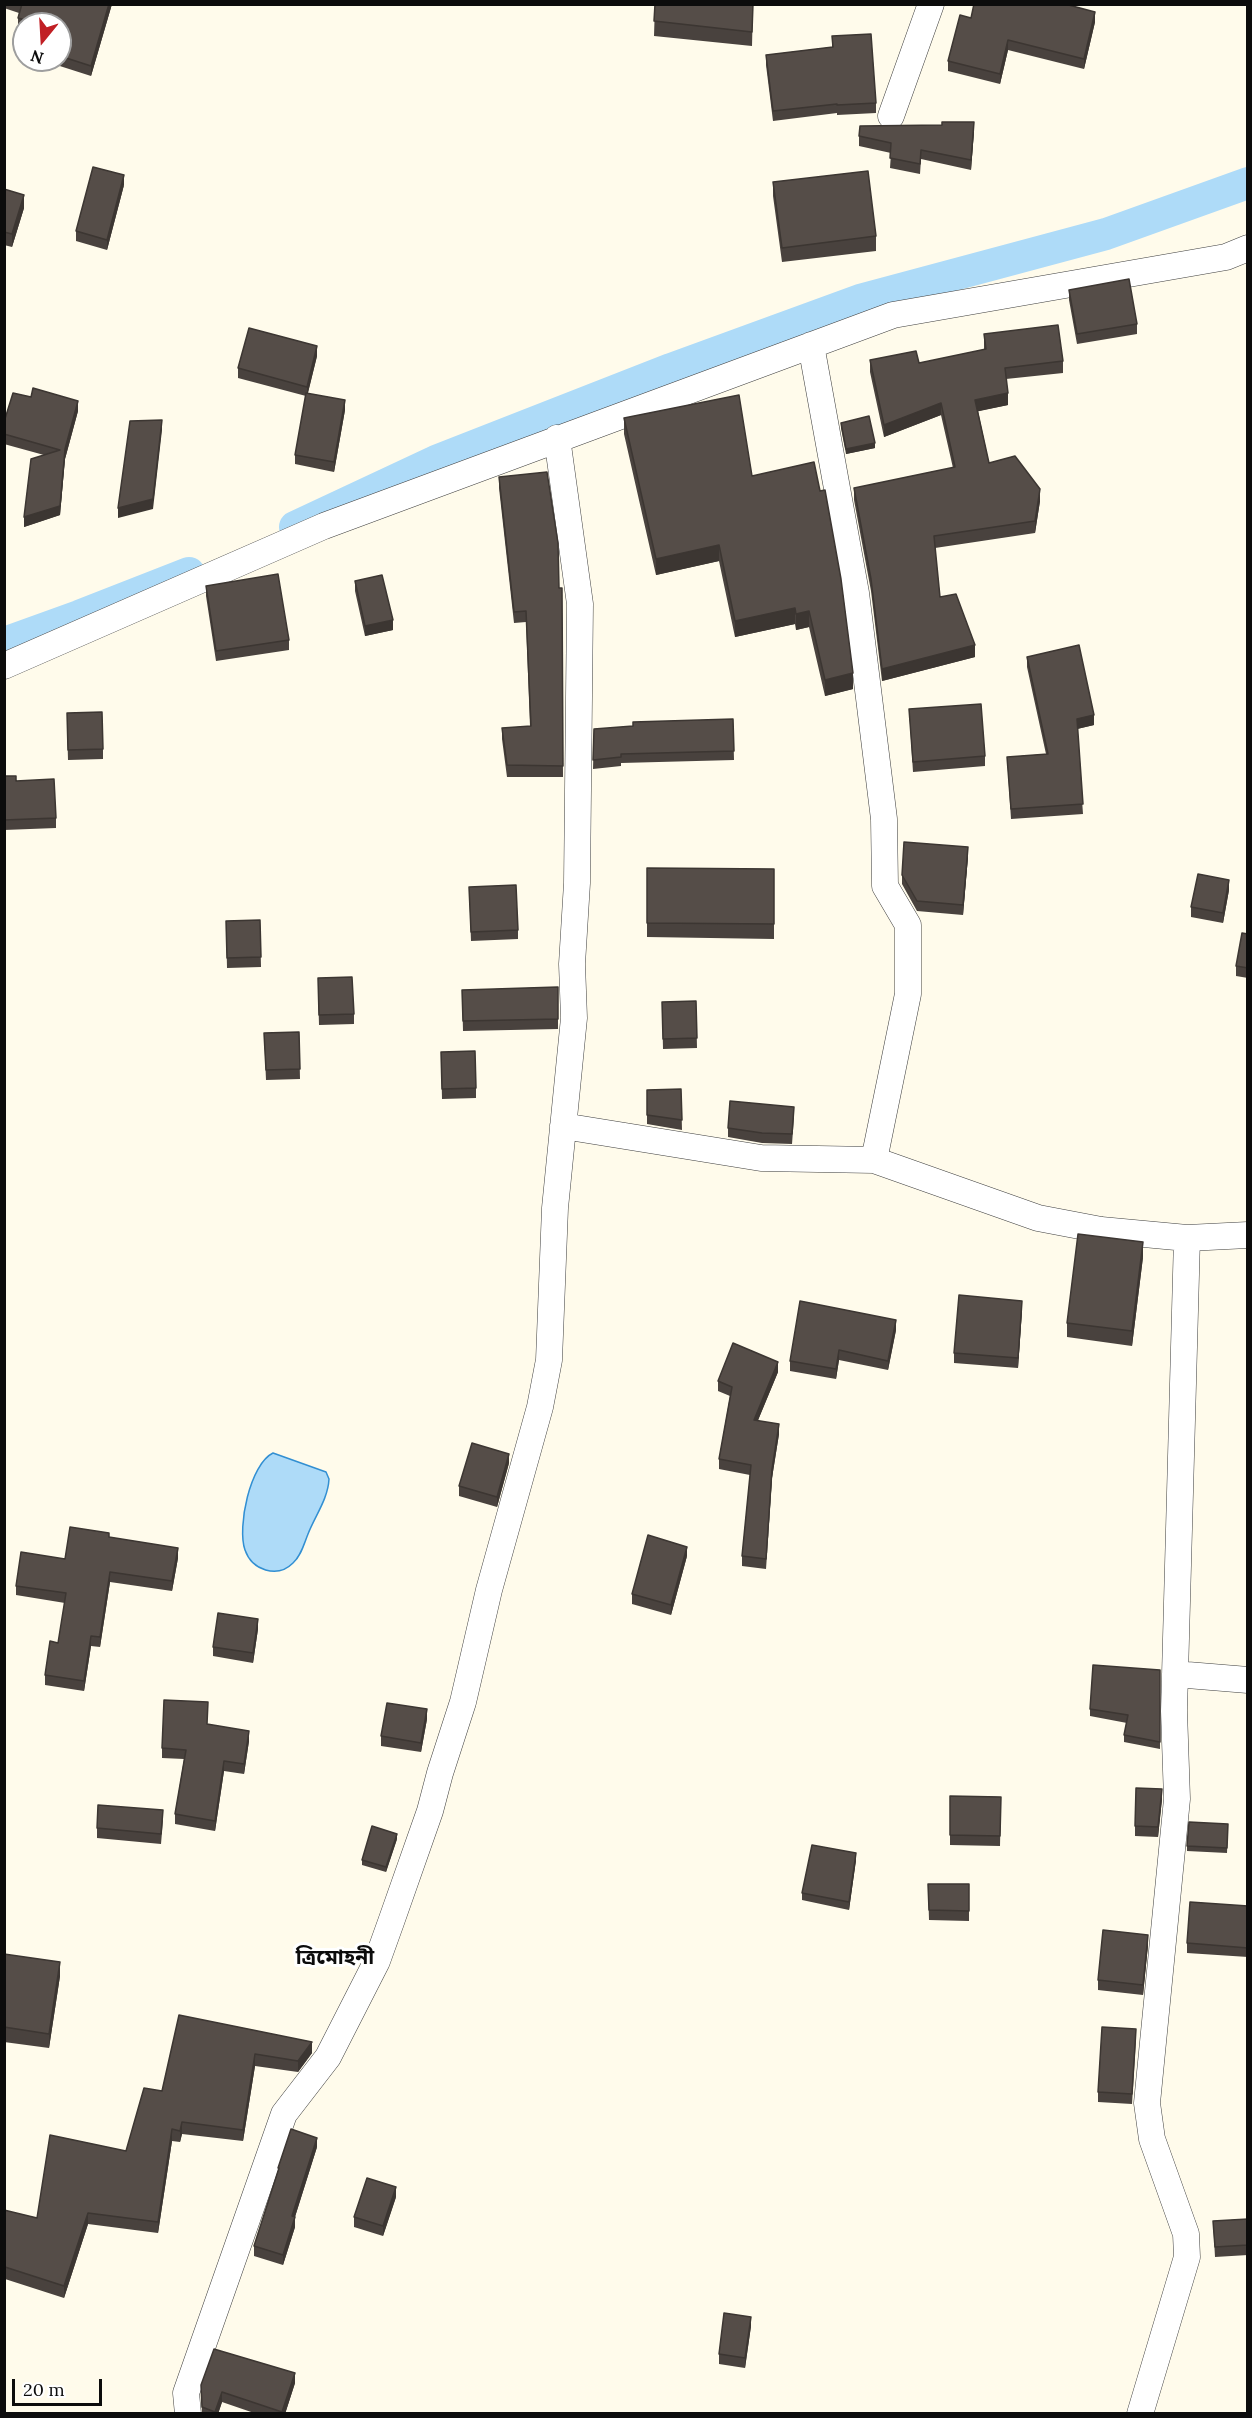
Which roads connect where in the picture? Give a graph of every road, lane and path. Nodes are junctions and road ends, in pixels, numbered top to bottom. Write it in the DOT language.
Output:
graph roads {
  1 [pos="931,4"];
  2 [pos="891,116"];
  3 [pos="1248,248"];
  4 [pos="811,345"];
  5 [pos="556,438"];
  6 [pos="4,666"];
  7 [pos="563,1126"];
  8 [pos="874,1160"];
  9 [pos="1248,1235"];
  10 [pos="1187,1239"];
  11 [pos="1175,1674"];
  12 [pos="1248,1680"];
  13 [pos="188,2414"];
  14 [pos="1140,2414"];
  1 -- 2 [label="street"];
  3 -- 4 [label="street"];
  4 -- 5 [label="street"];
  4 -- 8 [label="street"];
  5 -- 6 [label="street"];
  5 -- 7 [label="street"];
  7 -- 8 [label="street"];
  7 -- 13 [label="street"];
  8 -- 10 [label="street"];
  9 -- 10 [label="street"];
  10 -- 11 [label="street"];
  11 -- 12 [label="street"];
  11 -- 14 [label="street"];
}
